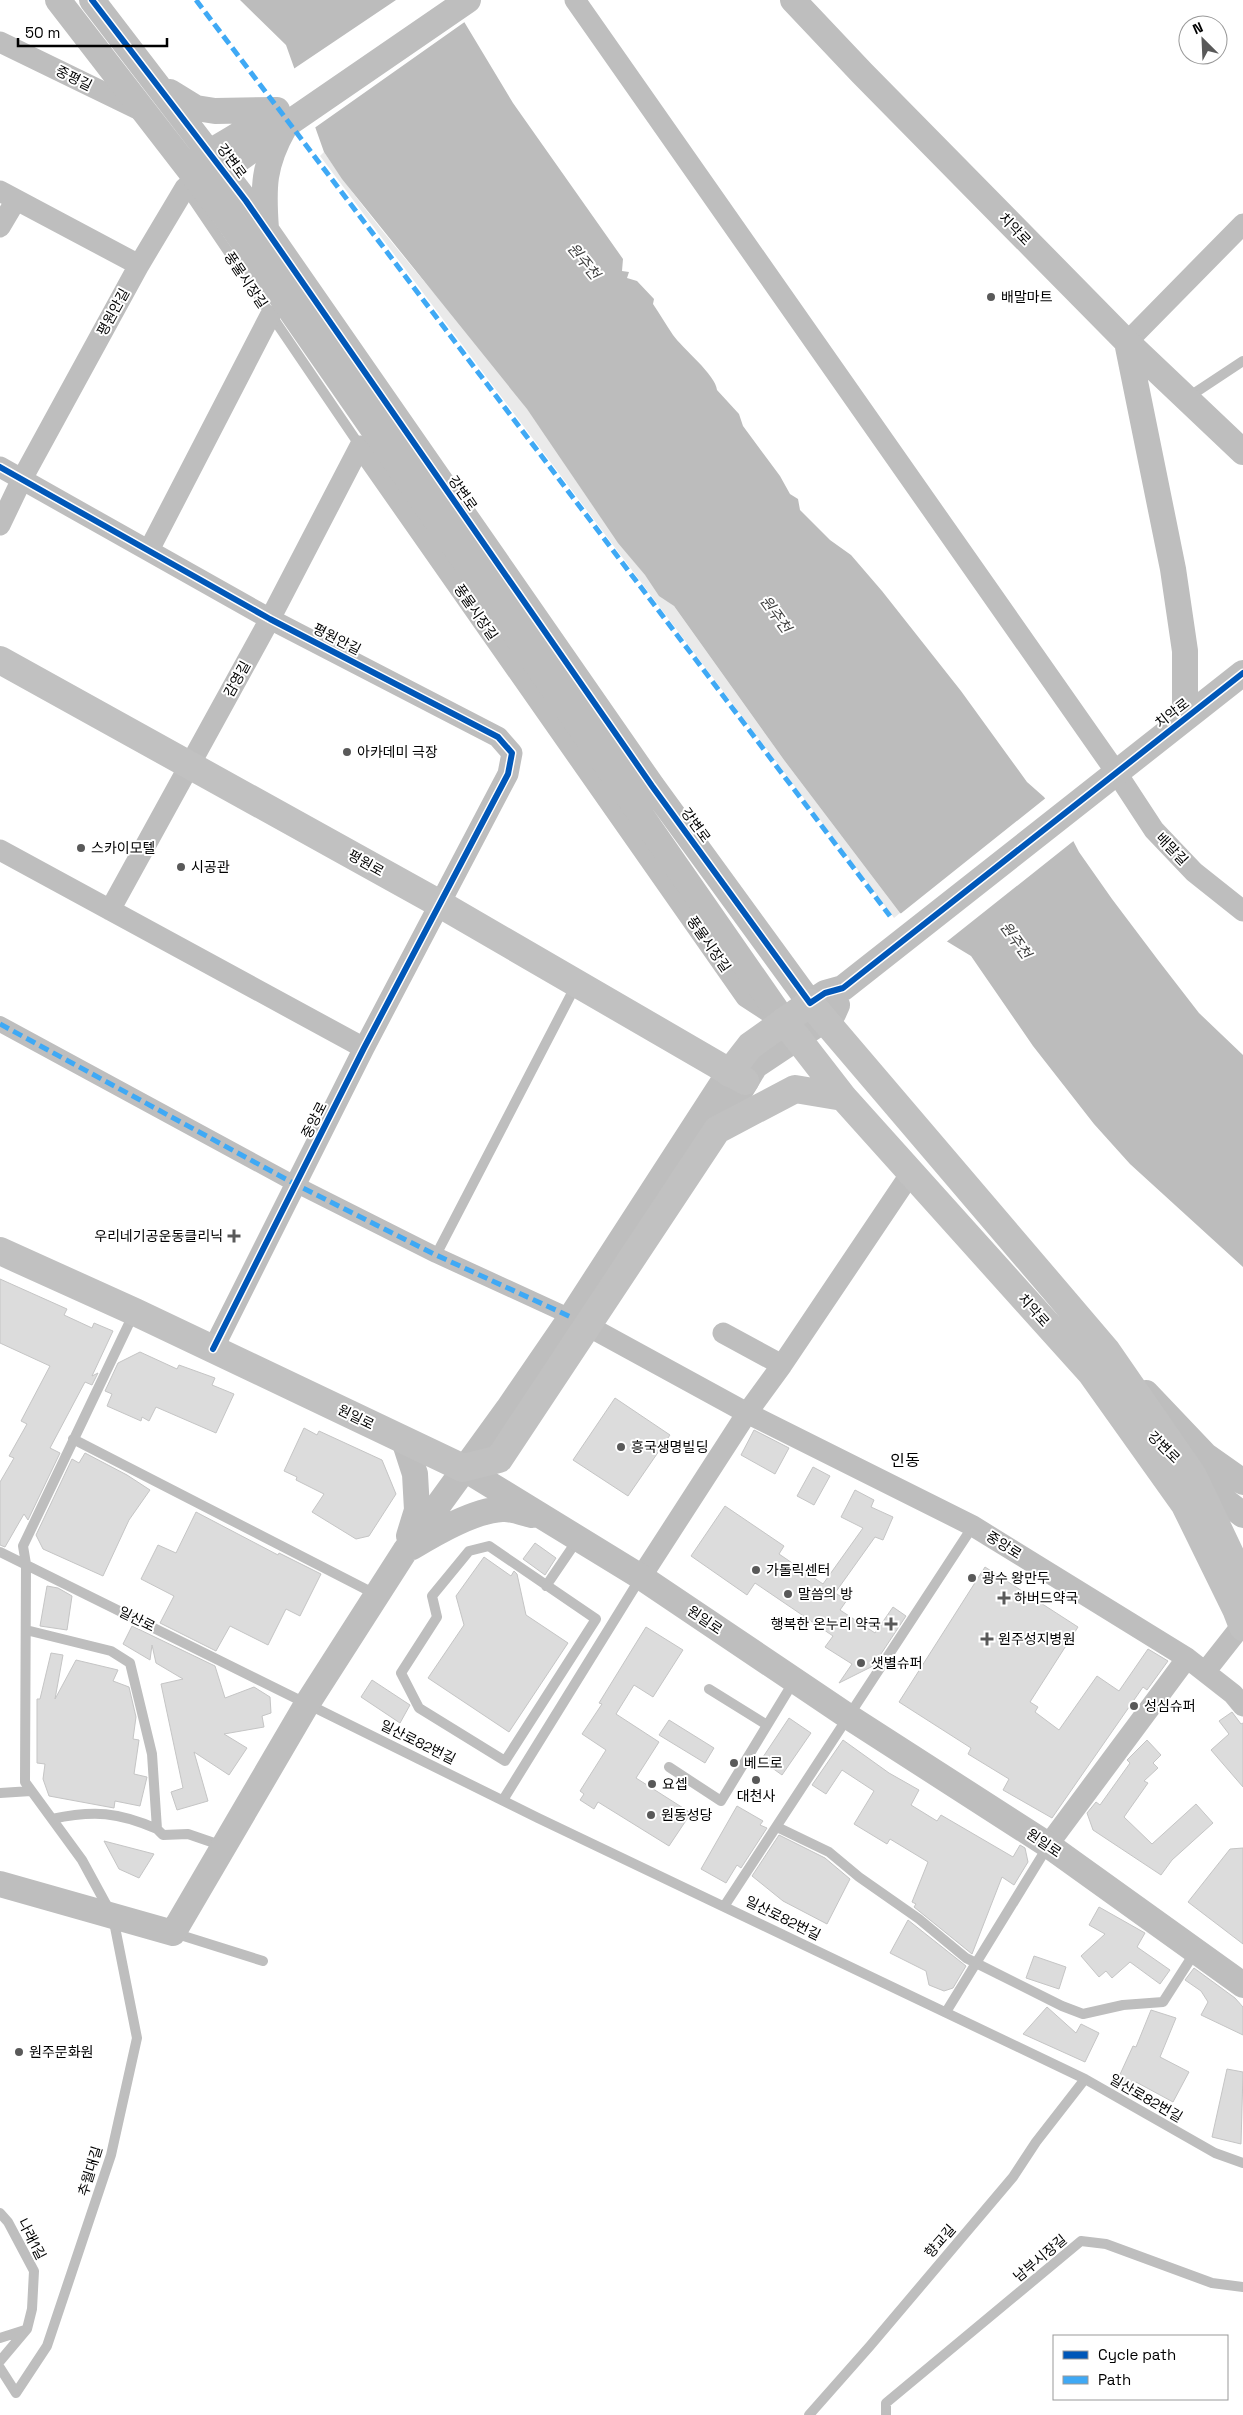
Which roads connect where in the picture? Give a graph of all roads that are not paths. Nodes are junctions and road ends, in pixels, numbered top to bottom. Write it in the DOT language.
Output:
graph roads {
  1 [pos="58,0"];
  2 [pos="92,0"];
  3 [pos="438,0"];
  4 [pos="468,0"];
  5 [pos="575,0"];
  6 [pos="793,0"];
  7 [pos="0,42"];
  8 [pos="156,84"];
  9 [pos="148,115"];
  10 [pos="281,117"];
  11 [pos="258,132"];
  12 [pos="217,161"];
  13 [pos="193,179"];
  14 [pos="8,195"];
  15 [pos="1243,224"];
  16 [pos="0,227"];
  17 [pos="266,233"];
  18 [pos="139,265"];
  19 [pos="270,316"];
  20 [pos="1126,342"];
  21 [pos="1243,361"];
  22 [pos="1186,399"];
  23 [pos="360,446"];
  24 [pos="1243,452"];
  25 [pos="0,467"];
  26 [pos="22,479"];
  27 [pos="0,525"];
  28 [pos="148,550"];
  29 [pos="270,618"];
  30 [pos="0,660"];
  31 [pos="1243,673"];
  32 [pos="1185,718"];
  33 [pos="190,766"];
  34 [pos="1109,778"];
  35 [pos="0,850"];
  36 [pos="440,904"];
  37 [pos="110,910"];
  38 [pos="1243,911"];
  39 [pos="577,984"];
  40 [pos="817,1012"];
  41 [pos="0,1024"];
  42 [pos="791,1030"];
  43 [pos="364,1048"];
  44 [pos="737,1077"];
  45 [pos="843,1097"];
  46 [pos="717,1130"];
  47 [pos="911,1173"];
  48 [pos="295,1184"];
  49 [pos="0,1251"];
  50 [pos="436,1255"];
  51 [pos="135,1312"];
  52 [pos="579,1321"];
  53 [pos="723,1333"];
  54 [pos="213,1349"];
  55 [pos="1106,1350"];
  56 [pos="782,1365"];
  57 [pos="1091,1373"];
  58 [pos="747,1413"];
  59 [pos="73,1439"];
  60 [pos="404,1440"];
  61 [pos="463,1468"];
  62 [pos="1193,1476"];
  63 [pos="1243,1482"];
  64 [pos="1243,1516"];
  65 [pos="544,1517"];
  66 [pos="973,1526"];
  67 [pos="579,1538"];
  68 [pos="405,1551"];
  69 [pos="0,1552"];
  70 [pos="26,1564"];
  71 [pos="641,1577"];
  72 [pos="1243,1581"];
  73 [pos="546,1586"];
  74 [pos="378,1596"];
  75 [pos="1243,1626"];
  76 [pos="26,1630"];
  77 [pos="1187,1658"];
  78 [pos="1204,1672"];
  79 [pos="795,1680"];
  80 [pos="709,1689"];
  81 [pos="306,1704"];
  82 [pos="1243,1706"];
  83 [pos="849,1717"];
  84 [pos="768,1725"];
  85 [pos="669,1767"];
  86 [pos="31,1790"];
  87 [pos="0,1793"];
  88 [pos="503,1800"];
  89 [pos="52,1819"];
  90 [pos="777,1827"];
  91 [pos="158,1829"];
  92 [pos="223,1846"];
  93 [pos="1048,1846"];
  94 [pos="0,1884"];
  95 [pos="725,1905"];
  96 [pos="112,1916"];
  97 [pos="173,1933"];
  98 [pos="1196,1950"];
  99 [pos="263,1961"];
  100 [pos="977,1964"];
  101 [pos="1243,1985"];
  102 [pos="946,2012"];
  103 [pos="1085,2079"];
  104 [pos="1243,2163"];
  105 [pos="0,2213"];
  106 [pos="1243,2288"];
  107 [pos="27,2329"];
  108 [pos="0,2338"];
  109 [pos="0,2361"];
  110 [pos="0,2368"];
  111 [pos="808,2415"];
  112 [pos="886,2415"];
  1 -- 9 [label="street"];
  2 -- 8 [label="street, 강변로"];
  3 -- 10 [label="street"];
  4 -- 10 [label="street"];
  5 -- 34 [label="street, 배말길"];
  6 -- 20 [label="street, 치악로"];
  7 -- 9 [label="street, 중평길"];
  8 -- 11 [label="street"];
  8 -- 12 [label="street, 강변로"];
  9 -- 13 [label="street"];
  10 -- 11 [label="street"];
  11 -- 12 [label="street"];
  11 -- 17 [label="street"];
  12 -- 13 [label="street"];
  12 -- 17 [label="street, 강변로"];
  13 -- 18 [label="street, 평원안길"];
  13 -- 19 [label="lane, 풍물시장길"];
  13 -- 42 [label="street"];
  14 -- 16 [label="street"];
  14 -- 18 [label="street"];
  15 -- 20 [label="street"];
  17 -- 40 [label="street, 강변로"];
  18 -- 26 [label="street, 평원안길"];
  19 -- 23 [label="lane, 풍물시장길"];
  19 -- 28 [label="street"];
  20 -- 22 [label="street, 치악로"];
  20 -- 32 [label="street"];
  21 -- 22 [label="lane"];
  22 -- 24 [label="street, 치악로"];
  23 -- 29 [label="street, 감영길"];
  23 -- 42 [label="street, 풍물시장길"];
  25 -- 26 [label="street, 평원안길"];
  26 -- 27 [label="street, 평원안길"];
  26 -- 28 [label="street, 평원안길"];
  28 -- 29 [label="street, 평원안길"];
  29 -- 33 [label="street, 감영길"];
  29 -- 36 [label="street, 평원안길"];
  30 -- 33 [label="main road, 평원로"];
  31 -- 32 [label="street, 치악로"];
  32 -- 34 [label="street, 치악로"];
  33 -- 36 [label="main road, 평원로"];
  33 -- 37 [label="street, 감영길"];
  34 -- 38 [label="street, 배말길"];
  34 -- 40 [label="street, 치악로"];
  35 -- 37 [label="street"];
  36 -- 39 [label="main road, 평원로"];
  36 -- 43 [label="street, 중앙로"];
  37 -- 43 [label="street"];
  39 -- 44 [label="main road, 평원로"];
  39 -- 50 [label="lane"];
  40 -- 42 [label="main road"];
  40 -- 55 [label="main road, 치악로"];
  41 -- 48 [label="street, 중앙로"];
  42 -- 44 [label="main road"];
  42 -- 45 [label="main road, 치악로"];
  43 -- 48 [label="street, 중앙로"];
  44 -- 46 [label="street"];
  44 -- 52 [label="street"];
  45 -- 46 [label="main road"];
  45 -- 47 [label="main road, 치악로"];
  46 -- 52 [label="main road"];
  47 -- 56 [label="street"];
  47 -- 57 [label="main road, 치악로"];
  48 -- 50 [label="street, 중앙로"];
  48 -- 54 [label="street, 중앙로"];
  49 -- 51 [label="main road, 원일로"];
  50 -- 52 [label="street, 중앙로"];
  51 -- 54 [label="main road, 원일로"];
  51 -- 59 [label="lane"];
  52 -- 58 [label="street, 중앙로"];
  52 -- 61 [label="main road"];
  53 -- 56 [label="street"];
  54 -- 60 [label="main road, 원일로"];
  55 -- 62 [label="main road, 치악로"];
  55 -- 63 [label="street, 강변로"];
  56 -- 58 [label="street"];
  57 -- 62 [label="main road, 강변로"];
  57 -- 75 [label="main road, 치악로"];
  58 -- 66 [label="street, 중앙로"];
  58 -- 71 [label="street"];
  59 -- 70 [label="lane"];
  59 -- 74 [label="lane"];
  60 -- 61 [label="main road, 원일로"];
  60 -- 68 [label="street"];
  61 -- 65 [label="street, 원일로"];
  61 -- 68 [label="street"];
  62 -- 64 [label="street, 강변로"];
  62 -- 72 [label="main road, 치악로"];
  65 -- 67 [label="street, 원일로"];
  65 -- 68 [label="street"];
  66 -- 77 [label="street, 중앙로"];
  66 -- 83 [label="lane"];
  67 -- 71 [label="street, 원일로"];
  67 -- 73 [label="lane"];
  68 -- 74 [label="street"];
  69 -- 70 [label="lane, 일산로"];
  70 -- 76 [label="lane"];
  70 -- 81 [label="lane, 일산로"];
  71 -- 79 [label="street, 원일로"];
  71 -- 88 [label="lane"];
  73 -- 73 [label="lane"];
  74 -- 81 [label="street"];
  75 -- 78 [label="street"];
  76 -- 86 [label="lane"];
  76 -- 91 [label="lane"];
  77 -- 78 [label="street, 중앙로"];
  77 -- 93 [label="street"];
  78 -- 82 [label="street, 중앙로"];
  79 -- 83 [label="street, 원일로"];
  79 -- 84 [label="lane"];
  80 -- 84 [label="lane"];
  81 -- 88 [label="lane, 일산로82번길"];
  81 -- 92 [label="street"];
  83 -- 90 [label="lane"];
  83 -- 93 [label="street, 원일로"];
  84 -- 85 [label="lane"];
  86 -- 87 [label="lane"];
  86 -- 89 [label="lane"];
  88 -- 95 [label="lane, 일산로82번길"];
  89 -- 91 [label="lane"];
  89 -- 96 [label="lane"];
  90 -- 95 [label="lane"];
  90 -- 100 [label="lane"];
  91 -- 92 [label="lane"];
  92 -- 97 [label="street"];
  93 -- 98 [label="street, 원일로"];
  93 -- 100 [label="lane"];
  94 -- 96 [label="street"];
  95 -- 102 [label="lane, 일산로82번길"];
  96 -- 97 [label="street"];
  96 -- 110 [label="lane, 추월대길"];
  97 -- 99 [label="lane"];
  98 -- 100 [label="lane"];
  98 -- 101 [label="street, 원일로"];
  100 -- 102 [label="lane"];
  102 -- 103 [label="lane, 일산로82번길"];
  103 -- 104 [label="lane, 일산로82번길"];
  103 -- 111 [label="lane, 향교길"];
  105 -- 107 [label="lane, 나래1길"];
  106 -- 112 [label="lane, 남부시장길"];
  107 -- 108 [label="lane"];
  107 -- 109 [label="lane, 나래1길"];
}
